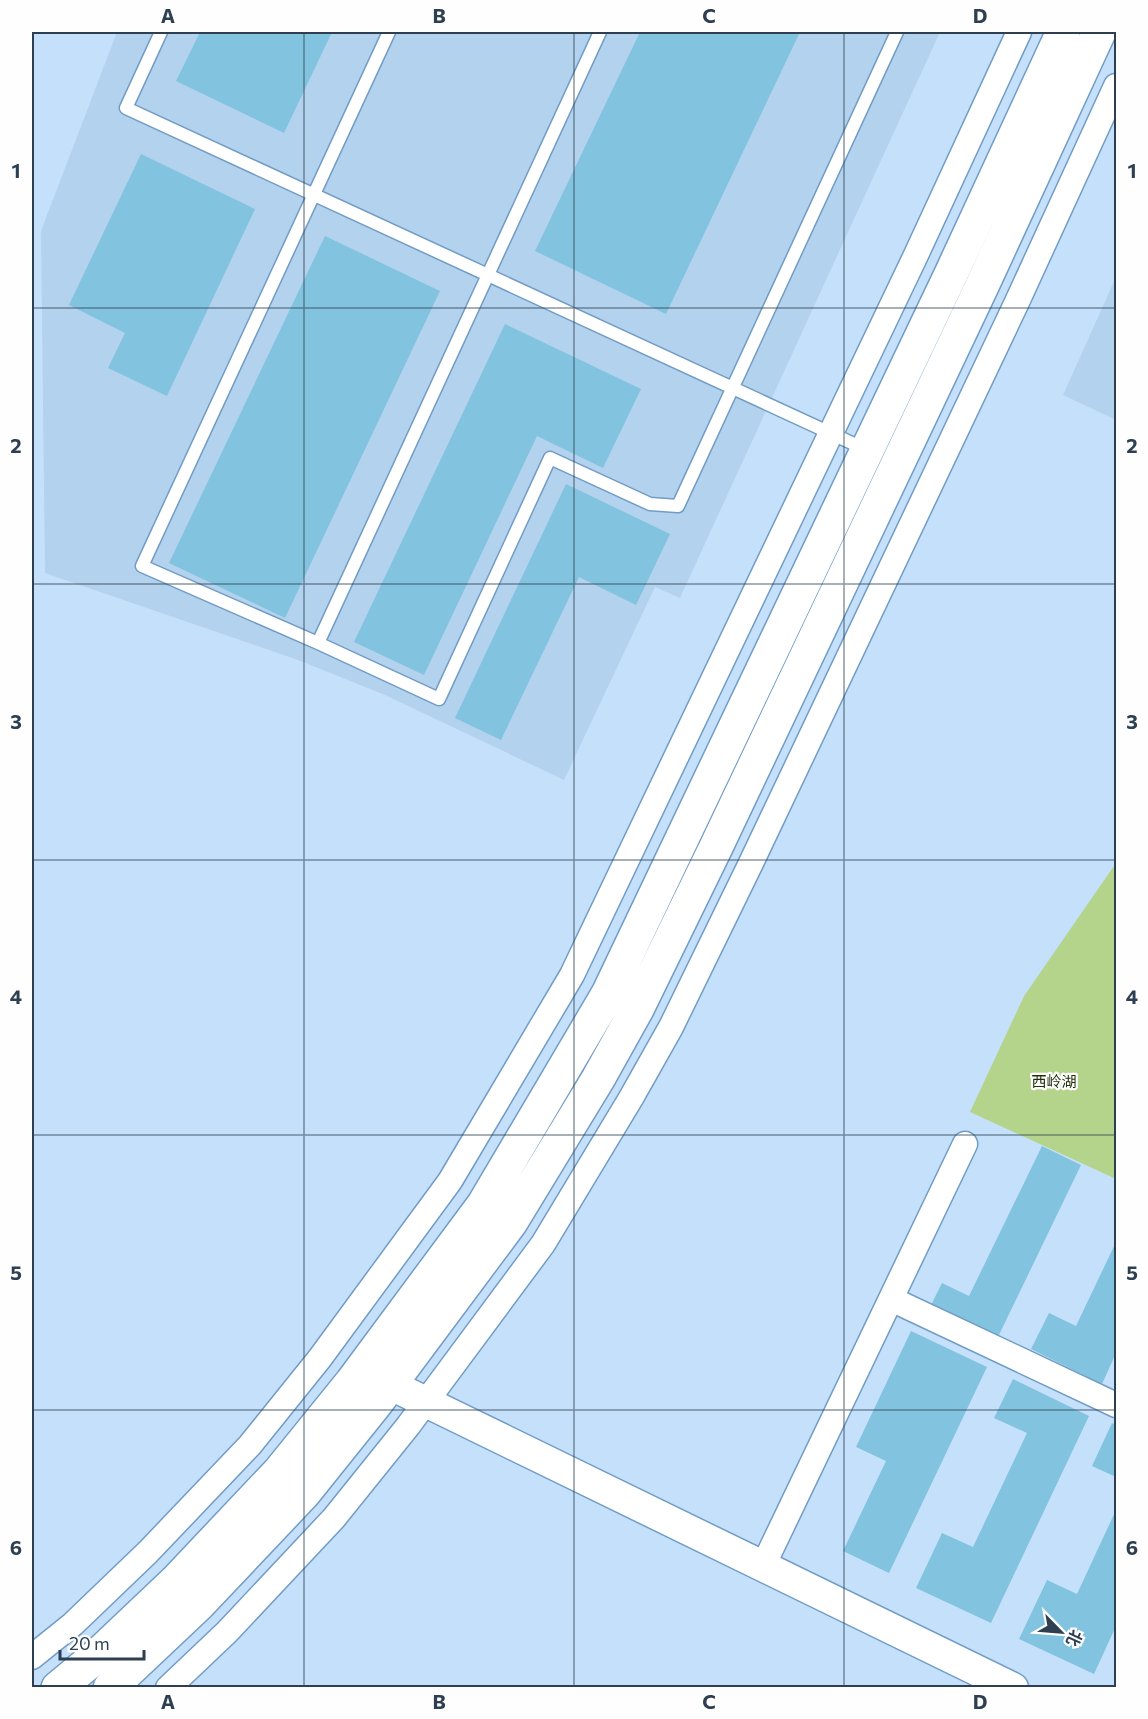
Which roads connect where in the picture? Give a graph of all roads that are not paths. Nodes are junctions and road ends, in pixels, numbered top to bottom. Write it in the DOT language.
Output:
graph roads {
  1 [pos="161,32"];
  2 [pos="389,32"];
  3 [pos="600,32"];
  4 [pos="897,32"];
  5 [pos="1018,32"];
  6 [pos="1063,32"];
  7 [pos="1099,32"];
  8 [pos="1116,86"];
  9 [pos="313,195"];
  10 [pos="487,275"];
  11 [pos="732,388"];
  12 [pos="831,434"];
  13 [pos="868,450"];
  14 [pos="318,643"];
  15 [pos="965,1144"];
  16 [pos="891,1299"];
  17 [pos="391,1385"];
  18 [pos="426,1402"];
  19 [pos="1116,1405"];
  20 [pos="763,1566"];
  21 [pos="32,1657"];
  22 [pos="58,1688"];
  23 [pos="110,1688"];
  24 [pos="168,1688"];
  25 [pos="1013,1688"];
  1 -- 9 [label="lane"];
  2 -- 9 [label="lane"];
  3 -- 10 [label="lane"];
  4 -- 11 [label="lane"];
  5 -- 12 [label="street"];
  6 -- 13 [label="highway"];
  7 -- 17 [label="highway"];
  8 -- 18 [label="street"];
  9 -- 10 [label="lane"];
  9 -- 14 [label="lane"];
  10 -- 11 [label="lane"];
  10 -- 14 [label="lane"];
  11 -- 12 [label="lane"];
  11 -- 14 [label="lane"];
  12 -- 13 [label="lane"];
  12 -- 21 [label="street"];
  13 -- 22 [label="highway"];
  15 -- 16 [label="street"];
  16 -- 19 [label="street"];
  16 -- 20 [label="street"];
  17 -- 18 [label="street"];
  17 -- 23 [label="highway"];
  18 -- 20 [label="street"];
  18 -- 24 [label="street"];
  20 -- 25 [label="street"];
}
